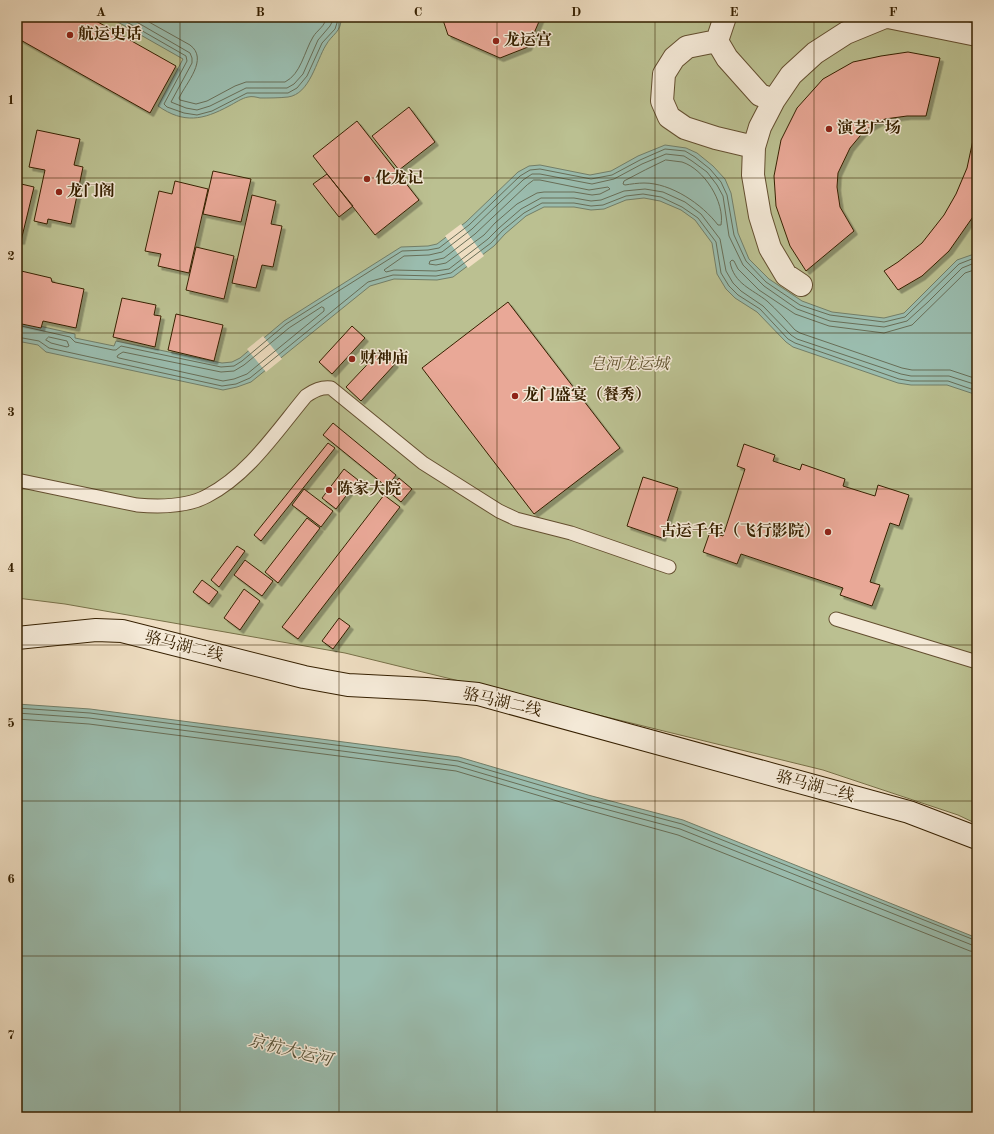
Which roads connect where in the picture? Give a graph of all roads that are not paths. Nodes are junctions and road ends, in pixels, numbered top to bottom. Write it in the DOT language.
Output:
graph roads {
  1 [pos="725,17"];
  2 [pos="884,17"];
  3 [pos="888,17"];
  4 [pos="977,36"];
  5 [pos="716,41"];
  6 [pos="774,100"];
  7 [pos="754,147"];
  8 [pos="800,285"];
  9 [pos="17,480"];
  10 [pos="669,567"];
  11 [pos="836,619"];
  12 [pos="17,638"];
  13 [pos="977,662"];
  14 [pos="977,838"];
  1 -- 5 [label="street"];
  2 -- 6 [label="street"];
  3 -- 4 [label="street"];
  5 -- 6 [label="street"];
  5 -- 7 [label="street"];
  6 -- 7 [label="street"];
  7 -- 8 [label="street"];
  9 -- 10 [label="lane"];
  11 -- 13 [label="lane"];
  12 -- 14 [label="street, 骆马湖二线"];
}
